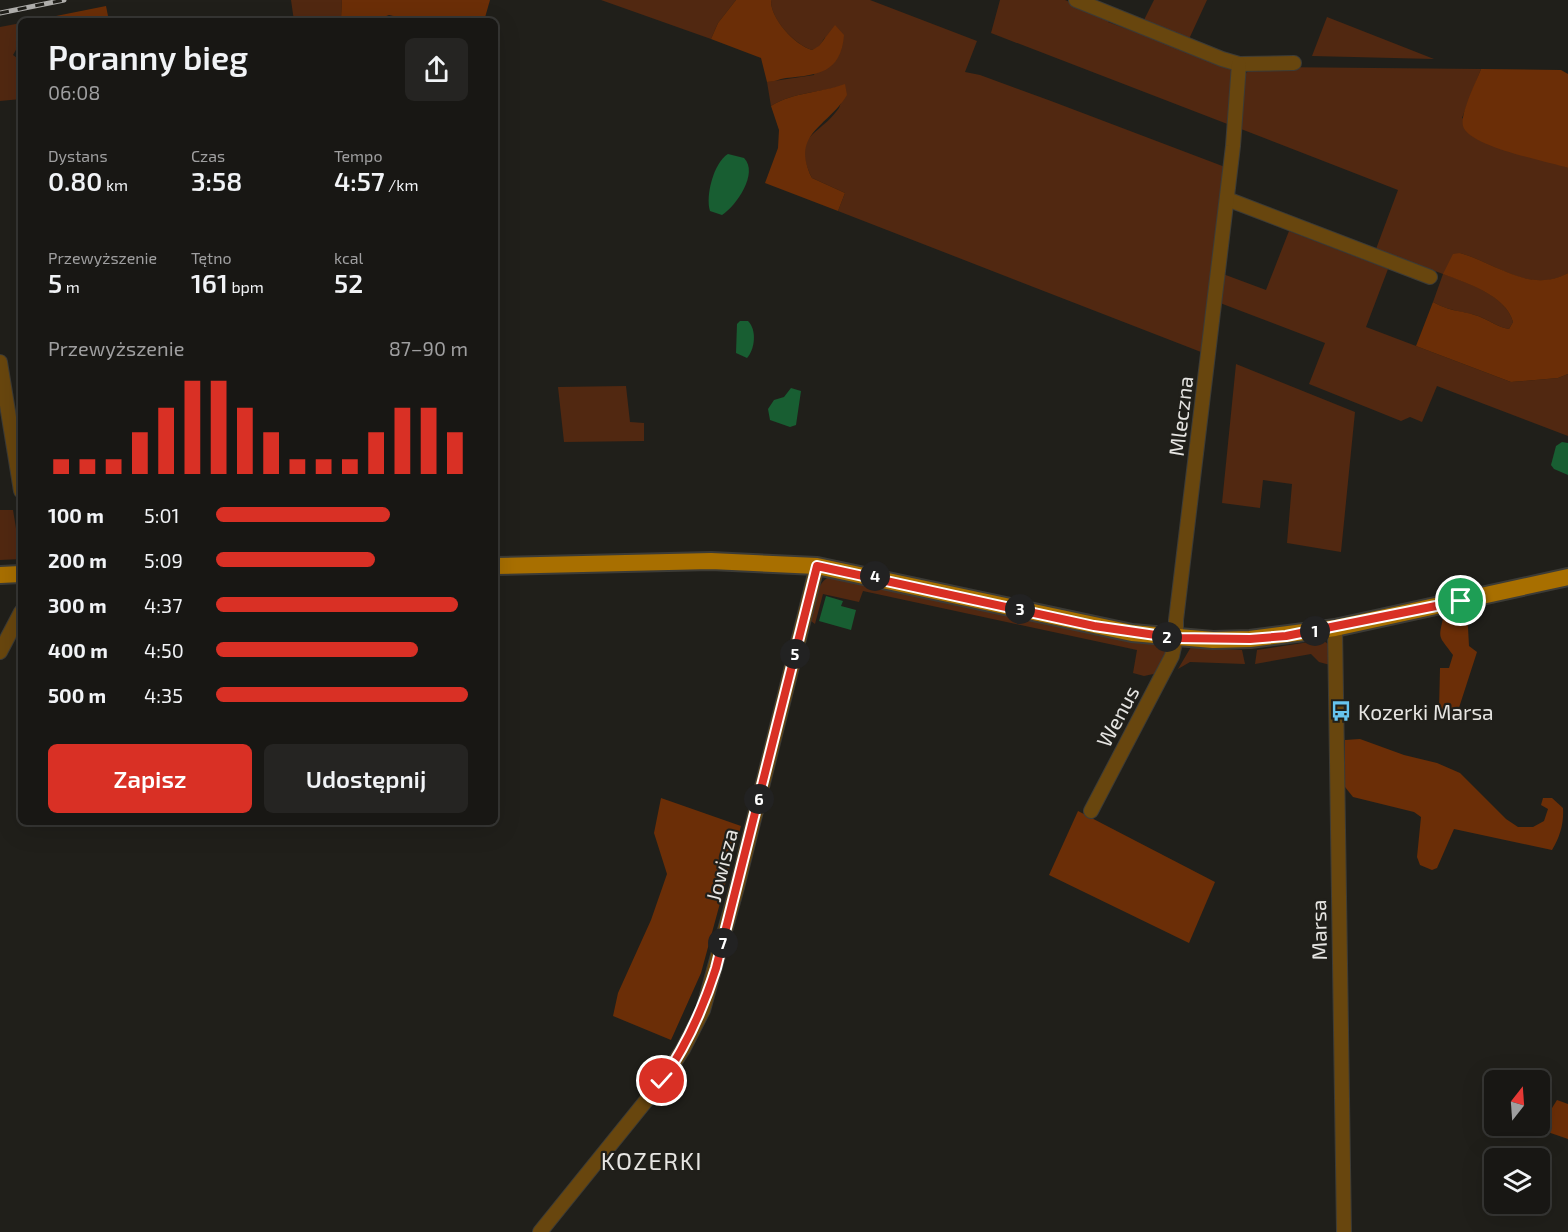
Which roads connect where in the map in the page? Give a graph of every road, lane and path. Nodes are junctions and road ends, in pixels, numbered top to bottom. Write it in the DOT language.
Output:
graph roads {
  1 [pos="1076,0"];
  2 [pos="1239,63"];
  3 [pos="1294,63"];
  4 [pos="1227,199"];
  5 [pos="1430,277"];
  6 [pos="0,362"];
  7 [pos="18,473"];
  8 [pos="498,566"];
  9 [pos="817,566"];
  10 [pos="18,574"];
  11 [pos="0,575"];
  12 [pos="1568,577"];
  13 [pos="18,618"];
  14 [pos="1335,628"];
  15 [pos="1176,638"];
  16 [pos="0,652"];
  17 [pos="1090,811"];
  18 [pos="540,1232"];
  19 [pos="1344,1232"];
  1 -- 2 [label="street"];
  2 -- 3 [label="street"];
  2 -- 4 [label="street, Mleczna"];
  4 -- 5 [label="street"];
  4 -- 15 [label="street, Mleczna"];
  6 -- 7 [label="street"];
  8 -- 9 [label="main road"];
  9 -- 15 [label="main road"];
  9 -- 18 [label="street, Jowisza"];
  10 -- 11 [label="main road"];
  12 -- 14 [label="main road"];
  13 -- 16 [label="street"];
  14 -- 15 [label="main road"];
  14 -- 19 [label="street, Marsa"];
  15 -- 17 [label="street, Wenus"];
}
